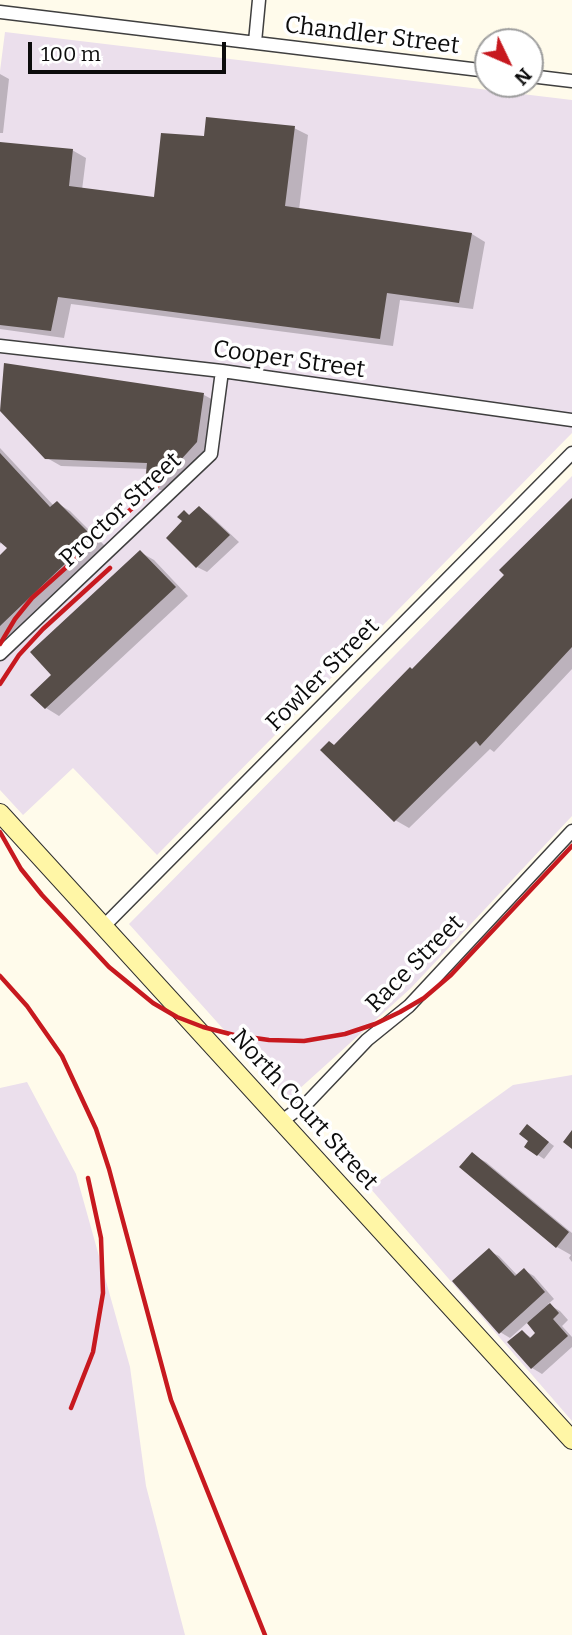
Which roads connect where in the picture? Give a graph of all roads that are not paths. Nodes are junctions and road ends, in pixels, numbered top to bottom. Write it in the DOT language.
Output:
graph roads {
  1 [pos="259,0"];
  2 [pos="0,12"];
  3 [pos="255,42"];
  4 [pos="474,69"];
  5 [pos="544,78"];
  6 [pos="572,81"];
  7 [pos="0,346"];
  8 [pos="222,371"];
  9 [pos="572,421"];
  10 [pos="572,453"];
  11 [pos="0,654"];
  12 [pos="0,813"];
  13 [pos="572,831"];
  14 [pos="104,926"];
  15 [pos="282,1121"];
  16 [pos="572,1440"];
  1 -- 3 [label="street"];
  2 -- 3 [label="street, Chandler Street"];
  3 -- 4 [label="street, Chandler Street"];
  5 -- 6 [label="street"];
  7 -- 8 [label="street, Cooper Street"];
  8 -- 9 [label="street, Cooper Street"];
  8 -- 11 [label="street, Proctor Street"];
  10 -- 14 [label="street, Fowler Street"];
  12 -- 14 [label="main road, North Court Street"];
  13 -- 15 [label="street, Race Street"];
  14 -- 15 [label="main road, North Court Street"];
  15 -- 16 [label="main road, North Court Street"];
}
